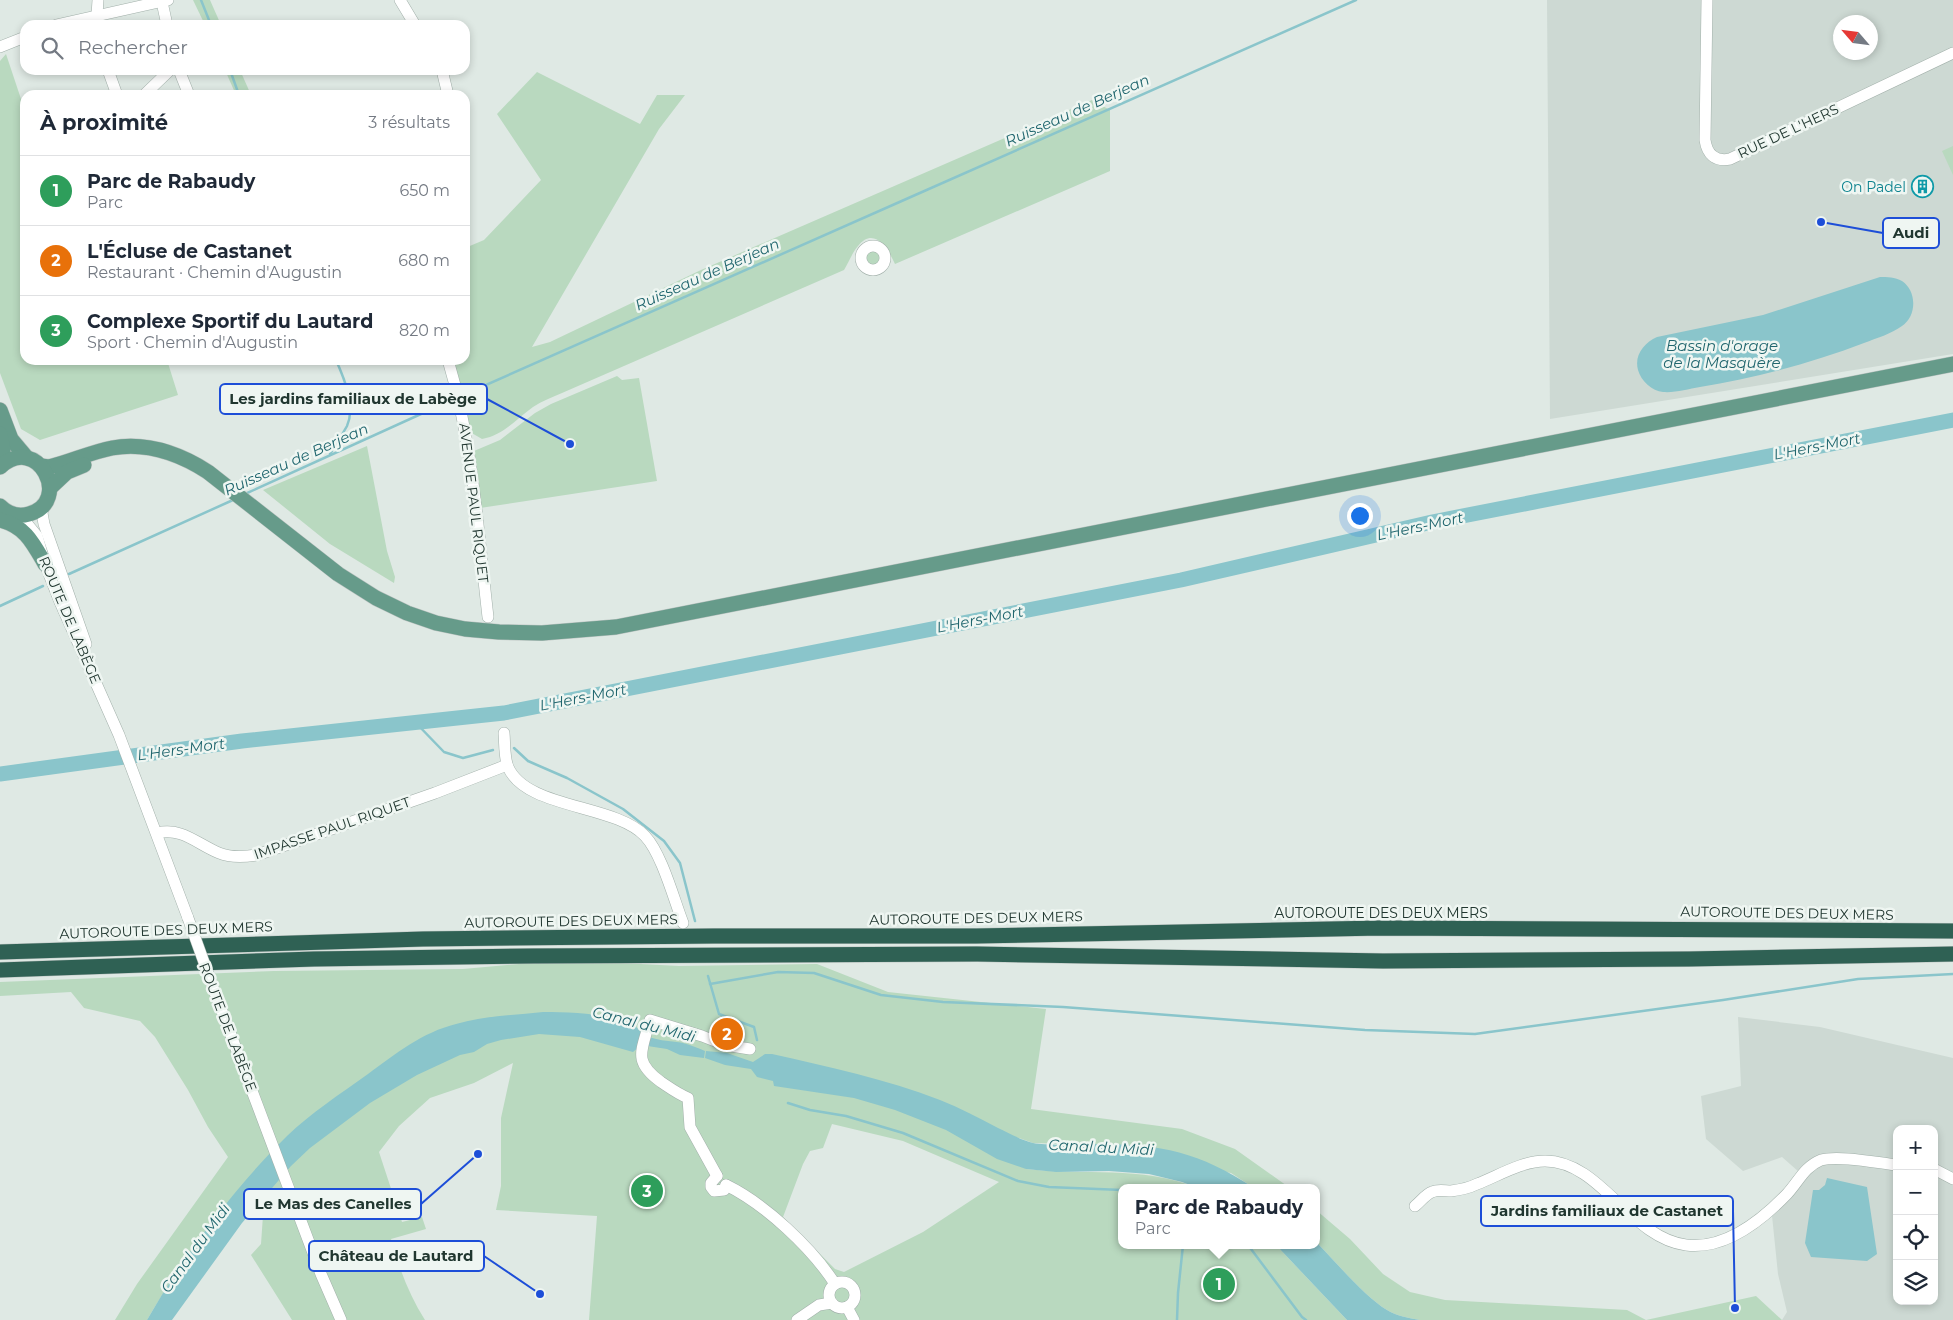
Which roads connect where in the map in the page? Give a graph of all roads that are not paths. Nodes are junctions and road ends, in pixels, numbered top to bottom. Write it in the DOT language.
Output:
graph roads {
  1 [pos="98,0"];
  2 [pos="400,0"];
  3 [pos="1707,0"];
  4 [pos="165,1"];
  5 [pos="97,15"];
  6 [pos="76,20"];
  7 [pos="167,20"];
  8 [pos="412,20"];
  9 [pos="20,39"];
  10 [pos="0,47"];
  11 [pos="1953,53"];
  12 [pos="110,75"];
  13 [pos="165,75"];
  14 [pos="181,75"];
  15 [pos="443,75"];
  16 [pos="115,90"];
  17 [pos="149,90"];
  18 [pos="187,90"];
  19 [pos="447,90"];
  20 [pos="1953,364"];
  21 [pos="449,365"];
  22 [pos="0,410"];
  23 [pos="0,434"];
  24 [pos="27,458"];
  25 [pos="41,466"];
  26 [pos="1,467"];
  27 [pos="228,487"];
  28 [pos="50,488"];
  29 [pos="44,504"];
  30 [pos="3,511"];
  31 [pos="45,564"];
  32 [pos="488,617"];
  33 [pos="504,733"];
  34 [pos="118,734"];
  35 [pos="507,765"];
  36 [pos="157,833"];
  37 [pos="682,924"];
  38 [pos="1953,932"];
  39 [pos="0,952"];
  40 [pos="1953,954"];
  41 [pos="0,970"];
  42 [pos="750,1049"];
  43 [pos="1893,1165"];
  44 [pos="1936,1170"];
  45 [pos="1953,1179"];
  46 [pos="1415,1206"];
  47 [pos="835,1284"];
  48 [pos="832,1303"];
  49 [pos="847,1307"];
  50 [pos="341,1320"];
  51 [pos="797,1320"];
  52 [pos="854,1320"];
  1 -- 5 [label="street"];
  2 -- 8 [label="street"];
  3 -- 11 [label="street, RUE DE L'HERS"];
  4 -- 5 [label="street"];
  4 -- 7 [label="street"];
  5 -- 6 [label="street"];
  9 -- 10 [label="street"];
  12 -- 16 [label="street"];
  13 -- 17 [label="street"];
  14 -- 18 [label="street"];
  15 -- 19 [label="street"];
  20 -- 27 [label="main road"];
  21 -- 32 [label="street, AVENUE PAUL RIQUET"];
  22 -- 24 [label="main road"];
  23 -- 26 [label="main road"];
  24 -- 25 [label="main road"];
  24 -- 26 [label="main road"];
  25 -- 27 [label="main road"];
  25 -- 28 [label="main road"];
  27 -- 28 [label="main road"];
  28 -- 29 [label="main road"];
  29 -- 30 [label="main road"];
  29 -- 34 [label="street, ROUTE DE LABÈGE"];
  30 -- 31 [label="main road"];
  31 -- 34 [label="street, ROUTE DE LABÈGE"];
  33 -- 35 [label="street"];
  34 -- 36 [label="street, ROUTE DE LABÈGE"];
  35 -- 36 [label="street, IMPASSE PAUL RIQUET"];
  35 -- 37 [label="street"];
  36 -- 50 [label="street, ROUTE DE LABÈGE, bridge"];
  38 -- 39 [label="highway, AUTOROUTE DES DEUX MERS"];
  40 -- 41 [label="highway"];
  42 -- 47 [label="street"];
  43 -- 46 [label="street"];
  44 -- 45 [label="street"];
  47 -- 48 [label="street"];
  47 -- 49 [label="street"];
  48 -- 49 [label="street"];
  48 -- 51 [label="street"];
  49 -- 52 [label="street"];
}
